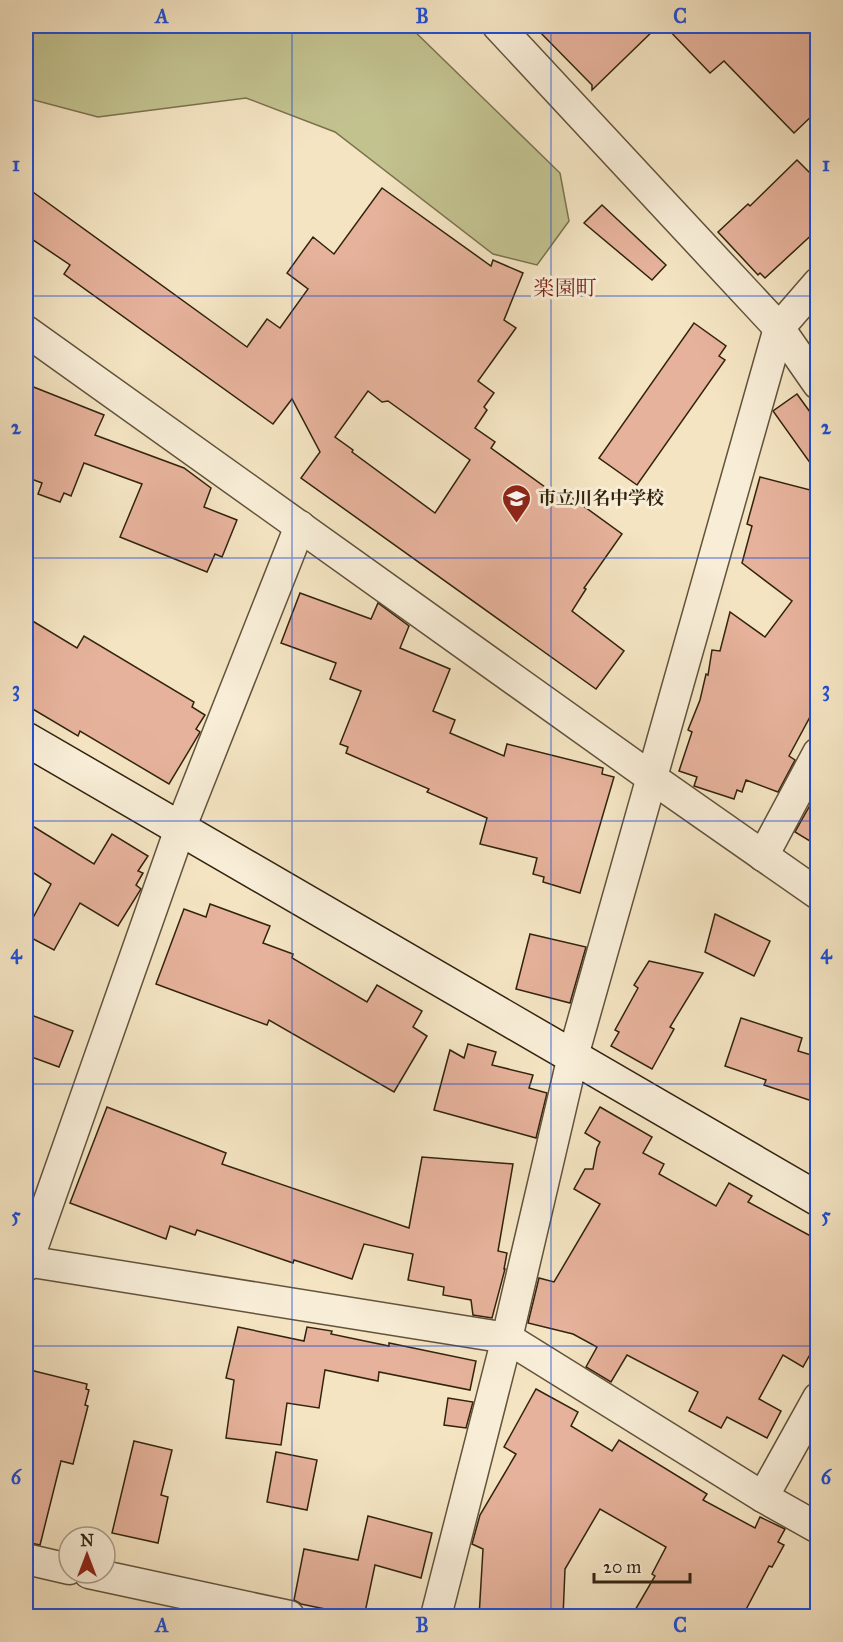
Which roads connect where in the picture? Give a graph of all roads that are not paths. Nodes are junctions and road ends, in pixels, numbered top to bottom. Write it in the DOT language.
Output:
graph roads {
  1 [pos="498,26"];
  2 [pos="818,283"];
  3 [pos="779,328"];
  4 [pos="26,331"];
  5 [pos="818,384"];
  6 [pos="300,526"];
  7 [pos="26,739"];
  8 [pos="818,753"];
  9 [pos="651,778"];
  10 [pos="180,829"];
  11 [pos="763,856"];
  12 [pos="818,894"];
  13 [pos="573,1056"];
  14 [pos="818,1199"];
  15 [pos="26,1263"];
  16 [pos="507,1338"];
  17 [pos="818,1398"];
  18 [pos="763,1497"];
  19 [pos="818,1528"];
  20 [pos="26,1559"];
  21 [pos="57,1566"];
  22 [pos="117,1579"];
  23 [pos="289,1617"];
  24 [pos="436,1617"];
  1 -- 3 [label="street"];
  2 -- 3 [label="street"];
  3 -- 5 [label="street"];
  3 -- 9 [label="street"];
  4 -- 6 [label="street"];
  6 -- 9 [label="street"];
  6 -- 10 [label="street"];
  7 -- 10 [label="street"];
  8 -- 11 [label="street"];
  9 -- 11 [label="street"];
  9 -- 13 [label="street"];
  10 -- 13 [label="street"];
  10 -- 15 [label="street"];
  11 -- 12 [label="street"];
  13 -- 14 [label="street"];
  13 -- 16 [label="street"];
  15 -- 16 [label="street"];
  16 -- 18 [label="street"];
  16 -- 24 [label="street"];
  17 -- 18 [label="street"];
  18 -- 19 [label="street"];
  20 -- 21 [label="street"];
  22 -- 23 [label="street"];
}
